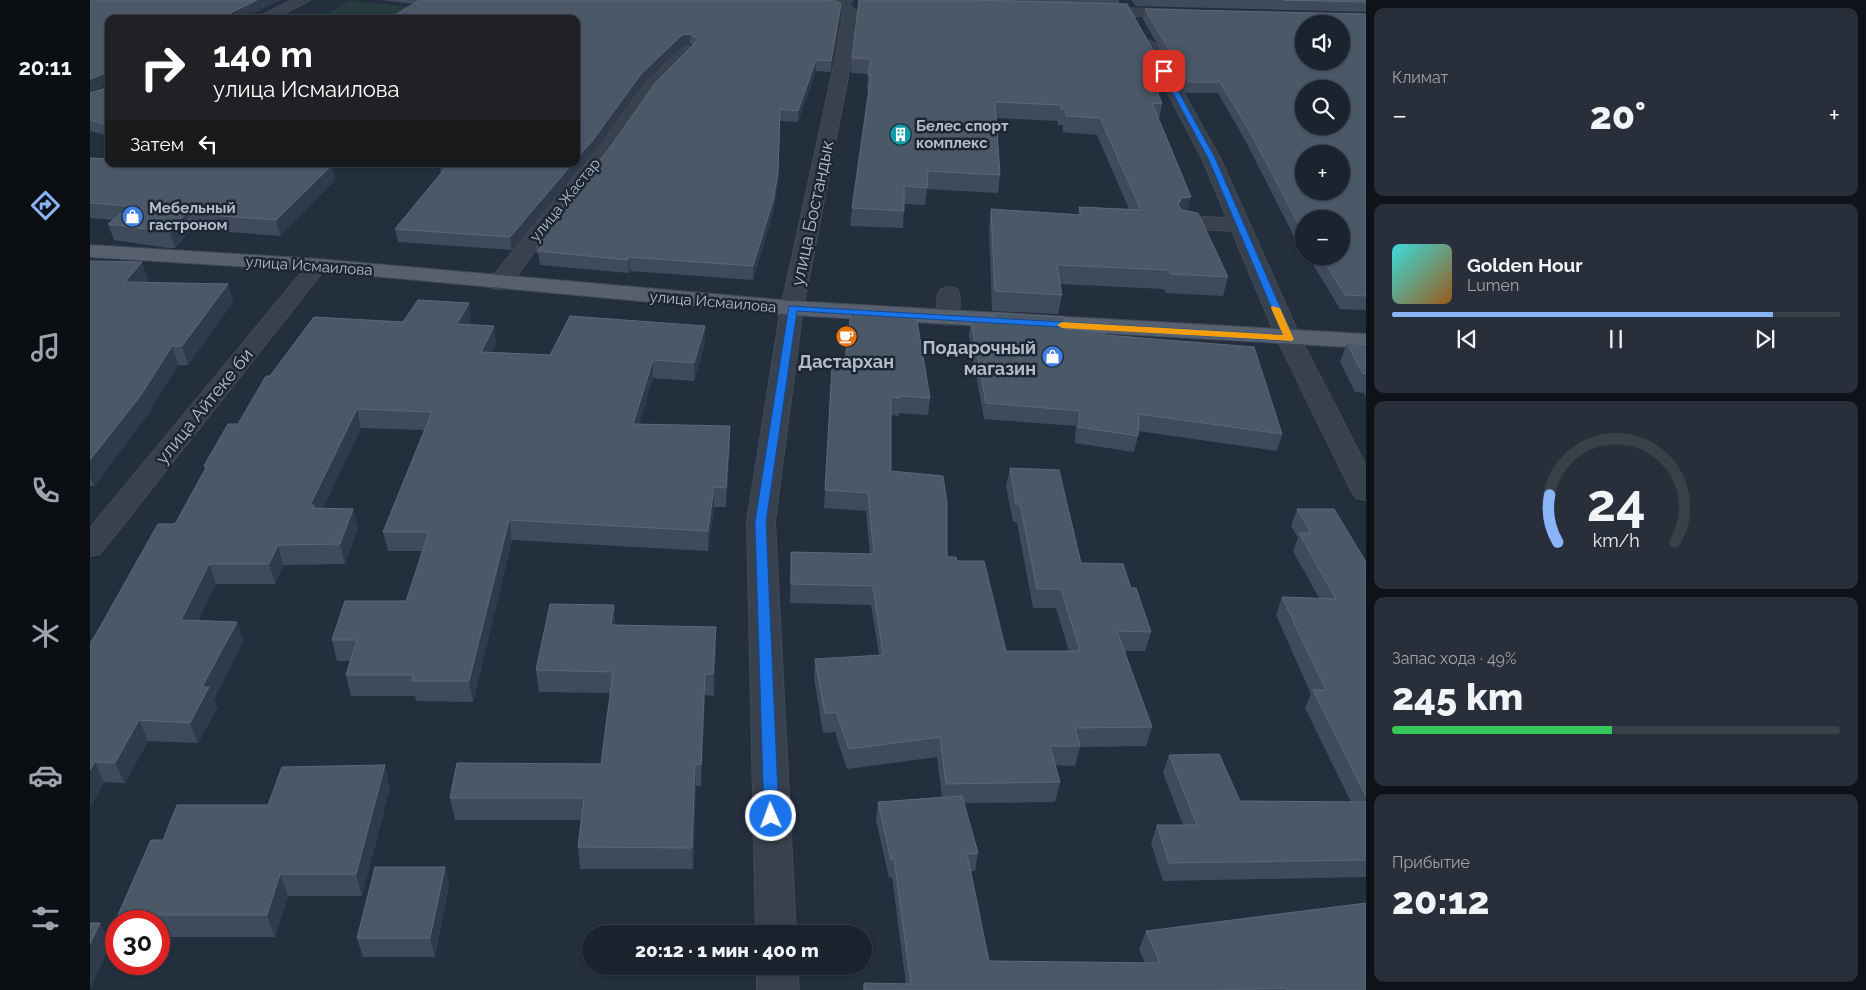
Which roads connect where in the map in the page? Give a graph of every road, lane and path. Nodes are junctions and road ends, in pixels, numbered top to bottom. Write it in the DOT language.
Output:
graph roads {
  1 [pos="303,0"];
  2 [pos="845,4"];
  3 [pos="1127,6"];
  4 [pos="1082,11"];
  5 [pos="1197,14"];
  6 [pos="270,15"];
  7 [pos="689,50"];
  8 [pos="1185,222"];
  9 [pos="1238,225"];
  10 [pos="90,251"];
  11 [pos="318,265"];
  12 [pos="500,283"];
  13 [pos="949,294"];
  14 [pos="792,308"];
  15 [pos="947,318"];
  16 [pos="1289,339"];
  17 [pos="1366,341"];
  18 [pos="1366,492"];
  19 [pos="90,547"];
  20 [pos="776,925"];
  21 [pos="777,975"];
  22 [pos="778,990"];
  1 -- 6 [label="street"];
  2 -- 14 [label="street, улица Бостандык"];
  3 -- 4 [label="street"];
  3 -- 5 [label="street"];
  3 -- 9 [label="street"];
  7 -- 12 [label="street, улица Жастар"];
  8 -- 9 [label="street"];
  9 -- 16 [label="street"];
  10 -- 11 [label="main road, улица Исмаилова"];
  11 -- 12 [label="main road, улица Исмаилова"];
  11 -- 19 [label="street, улица Айтеке би"];
  12 -- 14 [label="main road, улица Исмаилова"];
  13 -- 15 [label="street"];
  14 -- 15 [label="main road, улица Исмаилова"];
  14 -- 20 [label="street, улица Бостандык"];
  15 -- 16 [label="main road, улица Исмаилова"];
  16 -- 17 [label="main road, улица Исмаилова"];
  16 -- 18 [label="street"];
  21 -- 22 [label="street"];
}
